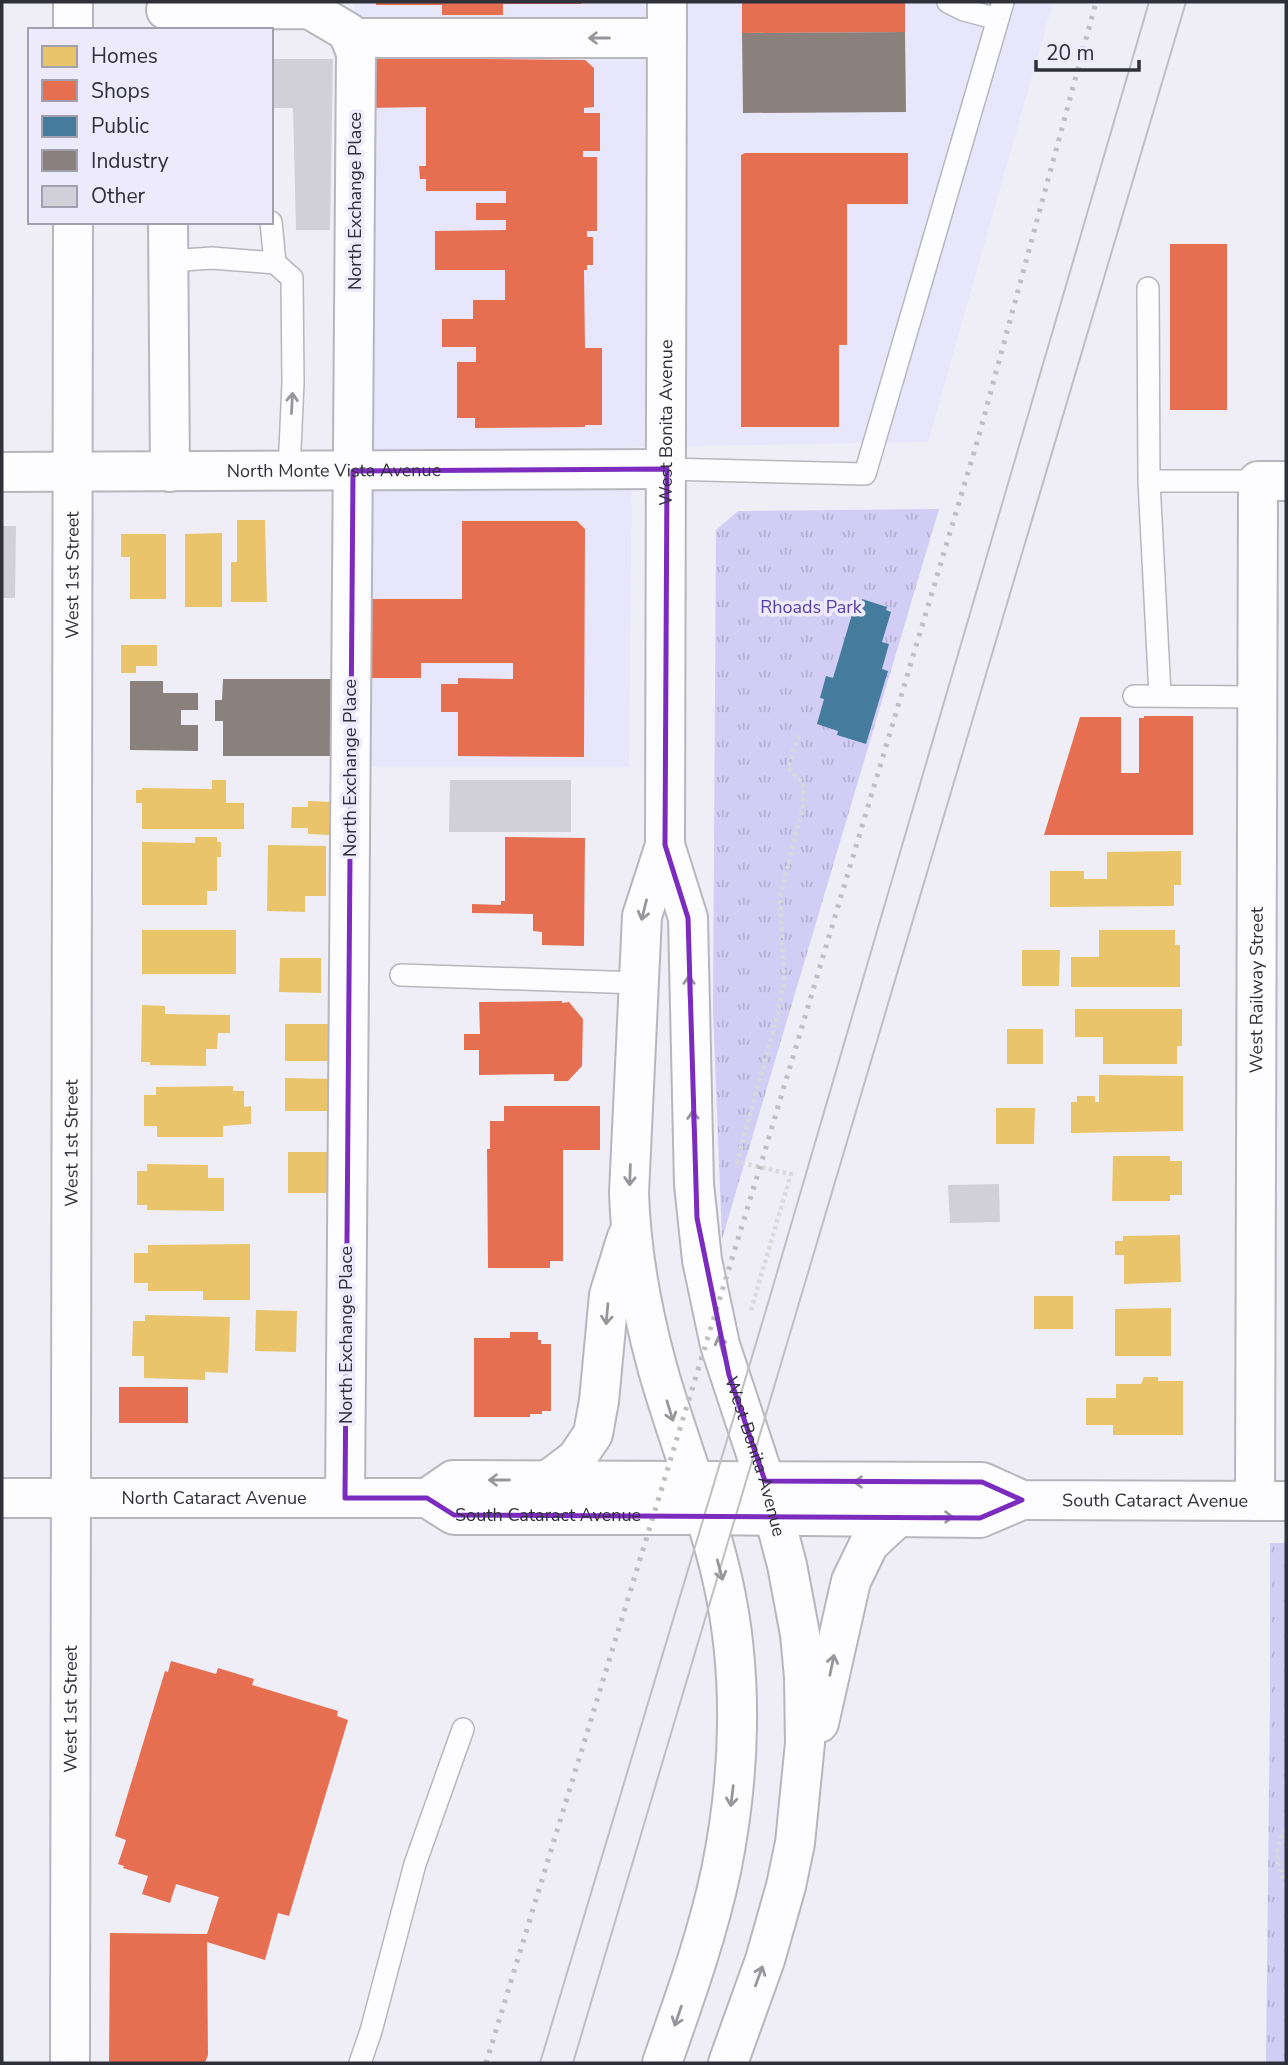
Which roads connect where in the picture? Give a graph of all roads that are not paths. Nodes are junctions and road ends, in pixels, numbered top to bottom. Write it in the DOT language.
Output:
graph roads {
  1 [pos="73,2"];
  2 [pos="948,2"];
  3 [pos="308,5"];
  4 [pos="1000,10"];
  5 [pos="167,14"];
  6 [pos="667,20"];
  7 [pos="73,28"];
  8 [pos="350,38"];
  9 [pos="73,224"];
  10 [pos="168,224"];
  11 [pos="271,224"];
  12 [pos="169,261"];
  13 [pos="275,263"];
  14 [pos="1148,288"];
  15 [pos="667,470"];
  16 [pos="289,471"];
  17 [pos="353,471"];
  18 [pos="2,472"];
  19 [pos="170,472"];
  20 [pos="72,473"];
  21 [pos="1149,481"];
  22 [pos="1272,481"];
  23 [pos="1160,695"];
  24 [pos="1134,696"];
  25 [pos="1257,696"];
  26 [pos="665,845"];
  27 [pos="401,975"];
  28 [pos="639,983"];
  29 [pos="630,1224"];
  30 [pos="548,1480"];
  31 [pos="2,1498"];
  32 [pos="71,1498"];
  33 [pos="345,1498"];
  34 [pos="427,1498"];
  35 [pos="699,1498"];
  36 [pos="770,1498"];
  37 [pos="1022,1500"];
  38 [pos="1271,1501"];
  39 [pos="898,1517"];
  40 [pos="463,1729"];
  41 [pos="800,1803"];
  42 [pos="70,2063"];
  43 [pos="360,2063"];
  44 [pos="662,2063"];
  45 [pos="727,2063"];
  1 -- 7 [label="street"];
  2 -- 4 [label="lane"];
  3 -- 5 [label="street"];
  3 -- 8 [label="street"];
  4 -- 15 [label="lane"];
  6 -- 8 [label="street, one-way"];
  6 -- 15 [label="street, West Bonita Avenue"];
  8 -- 17 [label="street, North Exchange Place"];
  9 -- 20 [label="street, West 1st Street"];
  10 -- 12 [label="street"];
  11 -- 13 [label="lane"];
  12 -- 13 [label="lane"];
  12 -- 19 [label="street"];
  16 -- 13 [label="lane, one-way"];
  14 -- 21 [label="lane"];
  15 -- 17 [label="street, North Monte Vista Avenue"];
  15 -- 26 [label="street, West Bonita Avenue"];
  16 -- 17 [label="street, North Monte Vista Avenue"];
  16 -- 19 [label="street, North Monte Vista Avenue"];
  17 -- 33 [label="street, North Exchange Place"];
  18 -- 20 [label="street, North Monte Vista Avenue"];
  19 -- 20 [label="street, North Monte Vista Avenue"];
  20 -- 32 [label="street, West 1st Street"];
  21 -- 22 [label="lane"];
  21 -- 23 [label="lane"];
  22 -- 25 [label="street, West Railway Street"];
  23 -- 24 [label="lane"];
  23 -- 25 [label="lane"];
  25 -- 38 [label="street, West Railway Street"];
  26 -- 28 [label="street, West Bonita Avenue, one-way"];
  36 -- 26 [label="street, West Bonita Avenue, one-way"];
  27 -- 28 [label="lane"];
  28 -- 29 [label="street, West Bonita Avenue, one-way"];
  29 -- 30 [label="street, one-way"];
  29 -- 35 [label="street, West Bonita Avenue, one-way"];
  30 -- 34 [label="street, South Cataract Avenue, one-way"];
  30 -- 35 [label="street, South Cataract Avenue"];
  31 -- 32 [label="street, North Cataract Avenue"];
  32 -- 33 [label="street, North Cataract Avenue"];
  32 -- 42 [label="street, West 1st Street"];
  33 -- 34 [label="street, North Cataract Avenue"];
  34 -- 35 [label="street, South Cataract Avenue"];
  35 -- 36 [label="street, South Cataract Avenue"];
  35 -- 44 [label="street, West Bonita Avenue, one-way"];
  37 -- 36 [label="street, South Cataract Avenue, one-way"];
  36 -- 39 [label="street, South Cataract Avenue"];
  36 -- 41 [label="street, West Bonita Avenue"];
  37 -- 38 [label="street, South Cataract Avenue"];
  39 -- 37 [label="street, South Cataract Avenue, one-way"];
  41 -- 39 [label="street, one-way"];
  40 -- 43 [label="lane"];
  45 -- 41 [label="street, West Bonita Avenue, one-way"];
}
